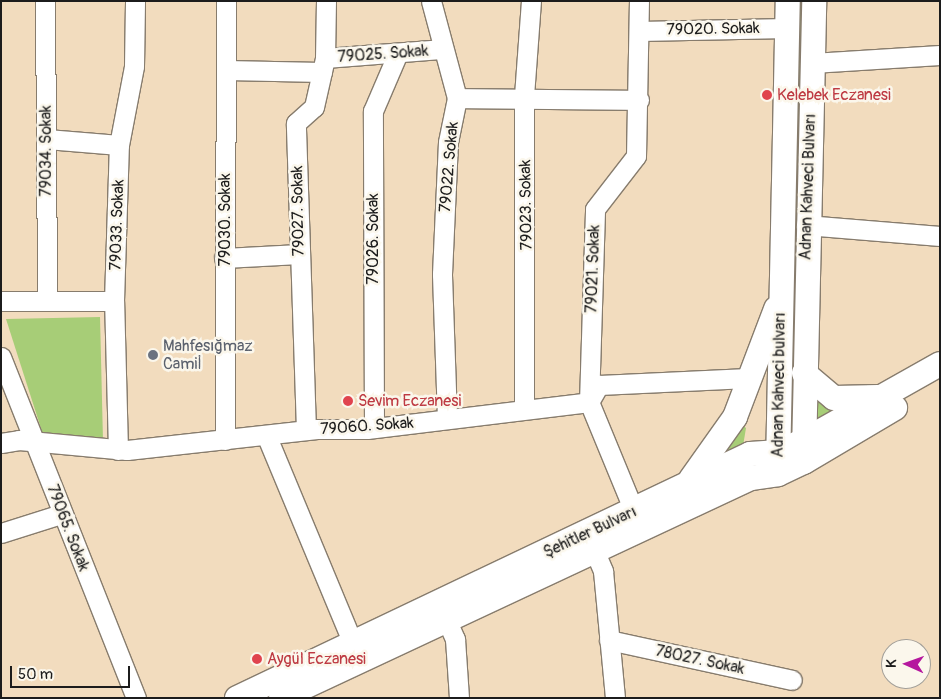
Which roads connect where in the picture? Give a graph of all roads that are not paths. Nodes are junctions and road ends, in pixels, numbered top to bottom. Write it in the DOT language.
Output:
graph roads {
  1 [pos="45,1"];
  2 [pos="135,1"];
  3 [pos="226,1"];
  4 [pos="326,1"];
  5 [pos="431,1"];
  6 [pos="531,1"];
  7 [pos="639,1"];
  8 [pos="788,1"];
  9 [pos="814,1"];
  10 [pos="788,28"];
  11 [pos="639,31"];
  12 [pos="441,50"];
  13 [pos="397,55"];
  14 [pos="940,55"];
  15 [pos="812,63"];
  16 [pos="323,65"];
  17 [pos="226,70"];
  18 [pos="524,96"];
  19 [pos="457,98"];
  20 [pos="638,100"];
  21 [pos="46,139"];
  22 [pos="119,145"];
  23 [pos="806,225"];
  24 [pos="940,236"];
  25 [pos="299,254"];
  26 [pos="224,258"];
  27 [pos="781,296"];
  28 [pos="1,301"];
  29 [pos="47,301"];
  30 [pos="114,302"];
  31 [pos="1,357"];
  32 [pos="940,364"];
  33 [pos="804,372"];
  34 [pos="748,378"];
  35 [pos="940,381"];
  36 [pos="890,395"];
  37 [pos="589,402"];
  38 [pos="524,409"];
  39 [pos="447,418"];
  40 [pos="374,428"];
  41 [pos="306,430"];
  42 [pos="267,437"];
  43 [pos="225,440"];
  44 [pos="1,443"];
  45 [pos="35,443"];
  46 [pos="118,450"];
  47 [pos="804,451"];
  48 [pos="778,463"];
  49 [pos="684,488"];
  50 [pos="634,511"];
  51 [pos="61,514"];
  52 [pos="1,533"];
  53 [pos="596,552"];
  54 [pos="447,621"];
  55 [pos="609,640"];
  56 [pos="353,644"];
  57 [pos="792,680"];
  58 [pos="315,691"];
  59 [pos="136,698"];
  60 [pos="237,698"];
  61 [pos="281,698"];
  62 [pos="459,698"];
  63 [pos="615,698"];
  1 -- 21 [label="street, 79034. Sokak"];
  2 -- 22 [label="street, 79033. Sokak"];
  3 -- 17 [label="street, 79030. Sokak"];
  4 -- 16 [label="street, 79027. Sokak"];
  5 -- 12 [label="street"];
  6 -- 18 [label="street, 79023. Sokak"];
  7 -- 11 [label="street, 79021. Sokak"];
  8 -- 10 [label="main road, Adnan Kahveci Bulvarı"];
  9 -- 15 [label="main road, Adnan Kahveci Bulvarı"];
  10 -- 11 [label="street, 79020. Sokak"];
  10 -- 27 [label="main road, Adnan Kahveci Bulvarı"];
  11 -- 20 [label="street, 79021. Sokak"];
  12 -- 13 [label="street, 79025. Sokak"];
  12 -- 19 [label="street"];
  13 -- 16 [label="street, 79025. Sokak"];
  13 -- 40 [label="street, 79026. Sokak"];
  14 -- 15 [label="street"];
  15 -- 23 [label="main road, Adnan Kahveci Bulvarı"];
  16 -- 17 [label="street, 79025. Sokak"];
  16 -- 25 [label="street, 79027. Sokak"];
  17 -- 26 [label="street, 79030. Sokak"];
  18 -- 19 [label="street, 79022. Sokak"];
  18 -- 20 [label="street, 79022. Sokak"];
  18 -- 38 [label="street, 79023. Sokak"];
  19 -- 39 [label="street, 79022. Sokak"];
  20 -- 37 [label="street, 79021. Sokak"];
  21 -- 22 [label="street"];
  21 -- 29 [label="street, 79034. Sokak"];
  22 -- 30 [label="street, 79033. Sokak"];
  23 -- 24 [label="street"];
  23 -- 33 [label="main road, Adnan Kahveci Bulvarı"];
  25 -- 26 [label="street"];
  25 -- 41 [label="street, 79027. Sokak"];
  26 -- 43 [label="street, 79030. Sokak"];
  27 -- 34 [label="main road"];
  27 -- 48 [label="main road, Adnan Kahveci bulvarı"];
  28 -- 29 [label="street"];
  29 -- 30 [label="street"];
  30 -- 46 [label="street, 79033. Sokak"];
  31 -- 45 [label="street, 79065. Sokak"];
  32 -- 36 [label="main road, Şehitler Bulvarı"];
  33 -- 36 [label="main road"];
  33 -- 47 [label="main road, Adnan Kahveci bulvarı"];
  34 -- 37 [label="street"];
  34 -- 49 [label="main road"];
  35 -- 47 [label="main road, Şehitler Bulvarı"];
  36 -- 47 [label="main road, Şehitler Bulvarı"];
  37 -- 38 [label="street, 79060. Sokak"];
  37 -- 50 [label="street, 79021. Sokak"];
  38 -- 39 [label="street, 79060. Sokak"];
  39 -- 40 [label="street, 79060. Sokak"];
  40 -- 41 [label="street, 79060. Sokak"];
  41 -- 42 [label="street, 79060. Sokak"];
  42 -- 43 [label="street, 79060. Sokak"];
  42 -- 56 [label="street"];
  43 -- 46 [label="street, 79060. Sokak"];
  44 -- 45 [label="street, 79060. Sokak"];
  45 -- 46 [label="street, 79060. Sokak"];
  45 -- 51 [label="street, 79065. Sokak"];
  47 -- 48 [label="main road, Şehitler Bulvarı"];
  48 -- 49 [label="main road, Şehitler Bulvarı"];
  48 -- 53 [label="main road, Şehitler Bulvarı"];
  49 -- 50 [label="main road, Şehitler Bulvarı"];
  50 -- 56 [label="main road, Şehitler Bulvarı"];
  51 -- 52 [label="street"];
  51 -- 59 [label="street, 79065. Sokak"];
  53 -- 54 [label="main road, Şehitler Bulvarı"];
  53 -- 55 [label="street"];
  54 -- 58 [label="main road, Şehitler Bulvarı"];
  54 -- 62 [label="street"];
  55 -- 57 [label="street, 78027. Sokak"];
  55 -- 63 [label="street"];
  56 -- 60 [label="main road, Şehitler Bulvarı"];
  58 -- 61 [label="main road, Şehitler Bulvarı"];
}
